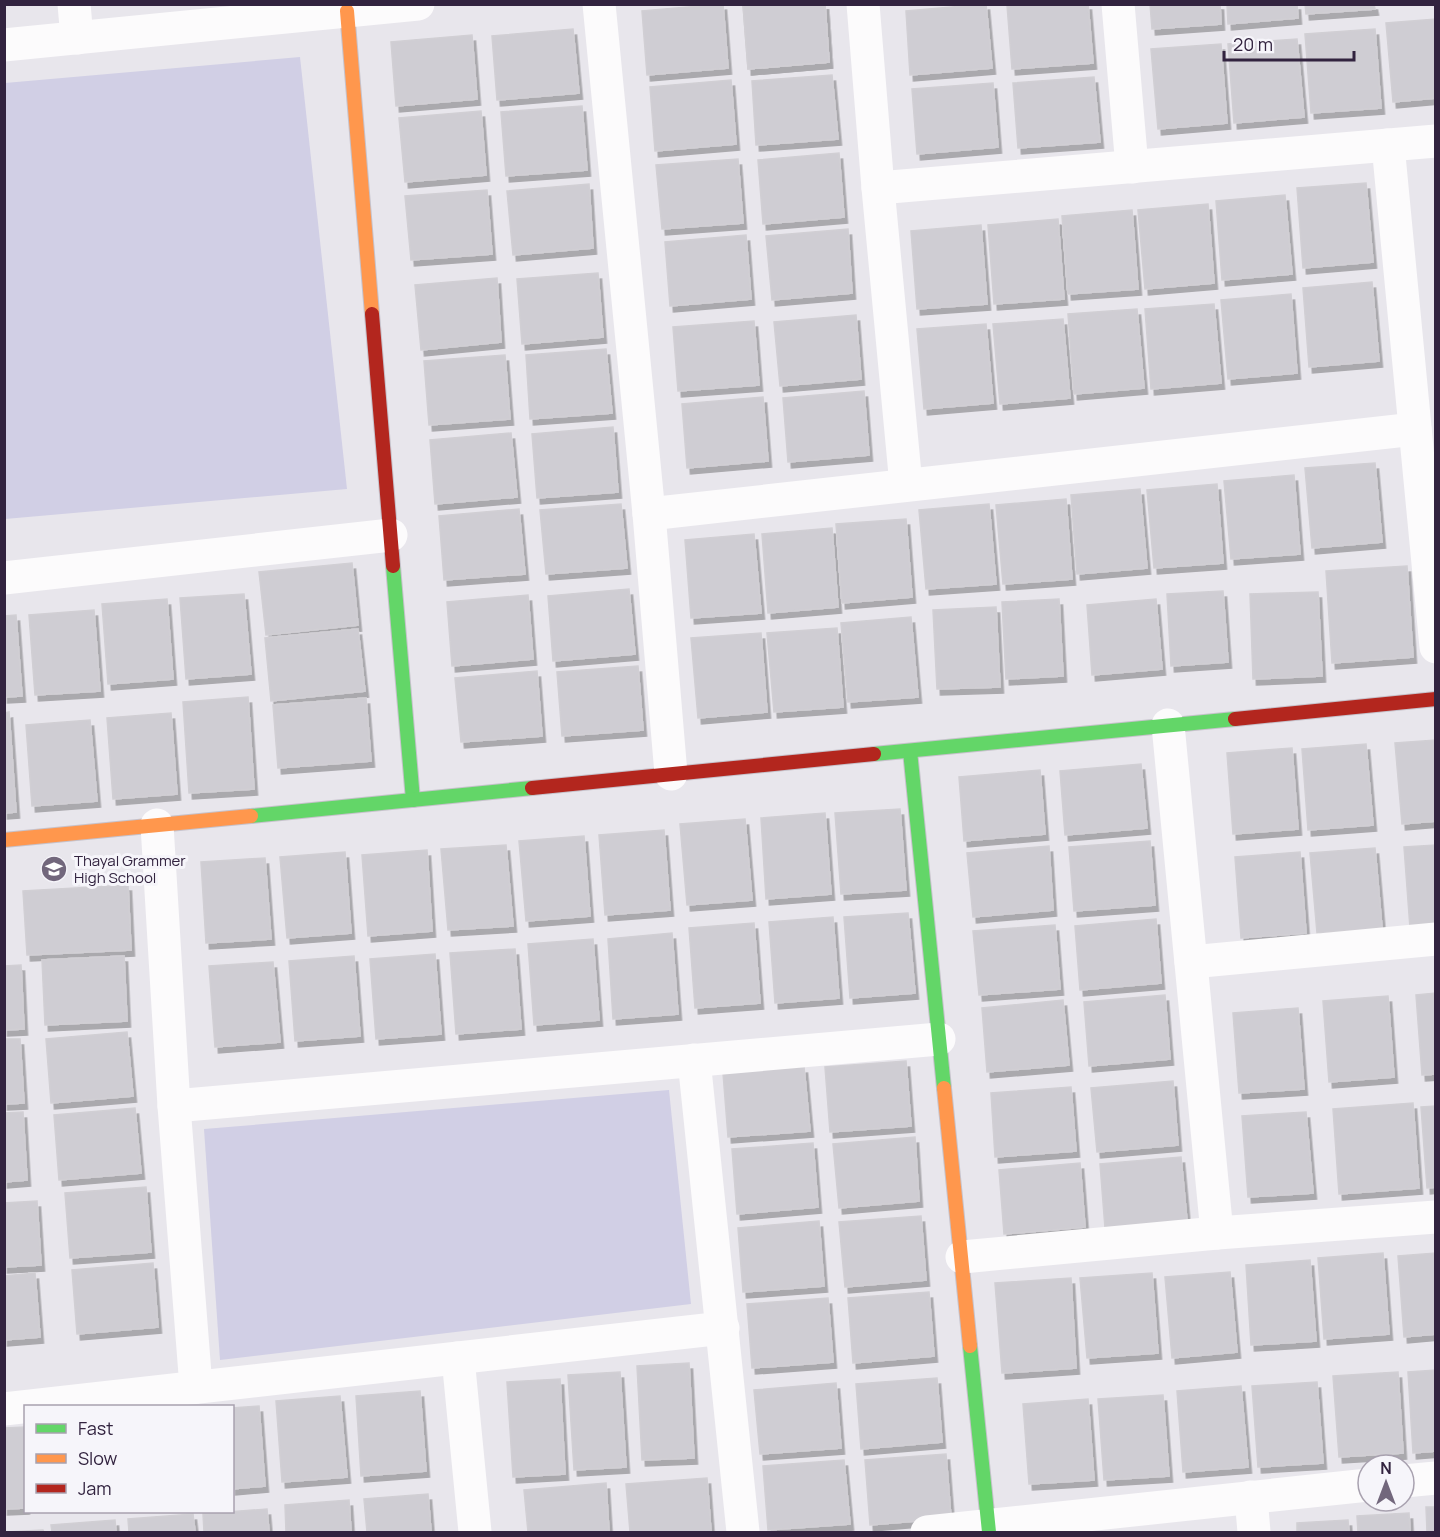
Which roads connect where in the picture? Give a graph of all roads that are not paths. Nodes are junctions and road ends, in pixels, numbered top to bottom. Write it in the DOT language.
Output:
graph roads {
  1 [pos="74,4"];
  2 [pos="418,4"];
  3 [pos="598,4"];
  4 [pos="864,4"];
  5 [pos="1118,4"];
  6 [pos="347,11"];
  7 [pos="77,38"];
  8 [pos="4,45"];
  9 [pos="1436,141"];
  10 [pos="1388,145"];
  11 [pos="1132,167"];
  12 [pos="878,188"];
  13 [pos="1415,429"];
  14 [pos="906,485"];
  15 [pos="649,514"];
  16 [pos="391,535"];
  17 [pos="4,578"];
  18 [pos="1436,647"];
  19 [pos="1436,699"];
  20 [pos="1168,725"];
  21 [pos="910,751"];
  22 [pos="671,774"];
  23 [pos="413,800"];
  24 [pos="157,825"];
  25 [pos="4,840"];
  26 [pos="1436,939"];
  27 [pos="1191,962"];
  28 [pos="939,1039"];
  29 [pos="694,1060"];
  30 [pos="174,1106"];
  31 [pos="1436,1217"];
  32 [pos="1217,1233"];
  33 [pos="962,1257"];
  34 [pos="723,1328"];
  35 [pos="458,1358"];
  36 [pos="196,1387"];
  37 [pos="31,1405"];
  38 [pos="24,1406"];
  39 [pos="4,1408"];
  40 [pos="1436,1478"];
  41 [pos="1416,1480"];
  42 [pos="1356,1486"];
  43 [pos="1251,1497"];
  44 [pos="989,1529"];
  45 [pos="475,1533"];
  46 [pos="743,1533"];
  47 [pos="927,1533"];
  48 [pos="1254,1533"];
  1 -- 7 [label="street"];
  2 -- 6 [label="street"];
  3 -- 15 [label="street"];
  4 -- 12 [label="street"];
  5 -- 11 [label="street"];
  6 -- 7 [label="street"];
  6 -- 16 [label="street"];
  7 -- 8 [label="street"];
  9 -- 10 [label="street"];
  10 -- 11 [label="street"];
  10 -- 13 [label="street"];
  11 -- 12 [label="street"];
  12 -- 14 [label="street"];
  13 -- 14 [label="street"];
  13 -- 18 [label="street"];
  14 -- 15 [label="street"];
  15 -- 22 [label="street"];
  16 -- 17 [label="street"];
  16 -- 23 [label="street"];
  19 -- 20 [label="street"];
  20 -- 21 [label="street"];
  20 -- 27 [label="street"];
  21 -- 22 [label="street"];
  21 -- 28 [label="street"];
  22 -- 23 [label="street"];
  23 -- 24 [label="street"];
  24 -- 25 [label="street"];
  24 -- 30 [label="street"];
  26 -- 27 [label="street"];
  27 -- 32 [label="street"];
  28 -- 29 [label="street"];
  28 -- 33 [label="street"];
  29 -- 30 [label="street"];
  29 -- 34 [label="street"];
  30 -- 36 [label="street"];
  31 -- 32 [label="street"];
  32 -- 33 [label="street"];
  33 -- 44 [label="street"];
  34 -- 35 [label="street"];
  34 -- 46 [label="street"];
  35 -- 36 [label="street"];
  35 -- 45 [label="street"];
  36 -- 37 [label="street"];
  38 -- 39 [label="street"];
  40 -- 41 [label="street"];
  42 -- 43 [label="street"];
  43 -- 44 [label="street"];
  43 -- 48 [label="street"];
  44 -- 47 [label="street"];
}
